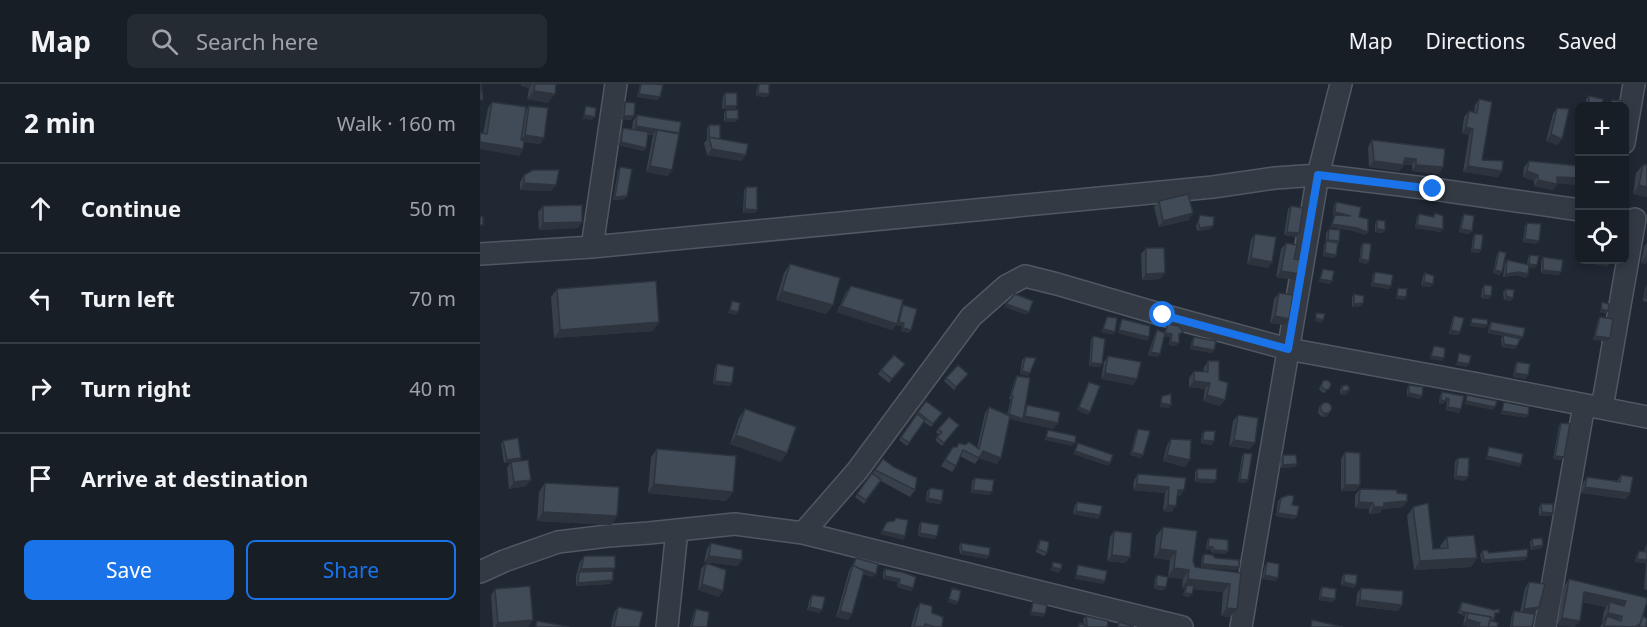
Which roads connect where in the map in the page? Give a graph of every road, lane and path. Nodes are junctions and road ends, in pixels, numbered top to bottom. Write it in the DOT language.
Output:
graph roads {
  1 [pos="616,84"];
  2 [pos="1341,84"];
  3 [pos="1634,84"];
  4 [pos="1629,114"];
  5 [pos="1318,175"];
  6 [pos="1575,209"];
  7 [pos="1636,219"];
  8 [pos="592,247"];
  9 [pos="480,254"];
  10 [pos="1288,349"];
  11 [pos="1593,406"];
  12 [pos="1647,417"];
  13 [pos="677,530"];
  14 [pos="803,533"];
  15 [pos="480,572"];
  16 [pos="667,627"];
  17 [pos="1182,627"];
  18 [pos="1241,627"];
  19 [pos="1545,627"];
  1 -- 8 [label="street"];
  2 -- 5 [label="street"];
  3 -- 4 [label="street"];
  5 -- 6 [label="street"];
  5 -- 8 [label="street"];
  5 -- 10 [label="street"];
  7 -- 11 [label="street"];
  8 -- 9 [label="street"];
  10 -- 11 [label="street"];
  10 -- 14 [label="street"];
  10 -- 18 [label="street"];
  11 -- 12 [label="street"];
  11 -- 19 [label="street"];
  13 -- 14 [label="street"];
  13 -- 15 [label="street"];
  13 -- 16 [label="street"];
  14 -- 17 [label="street"];
}
